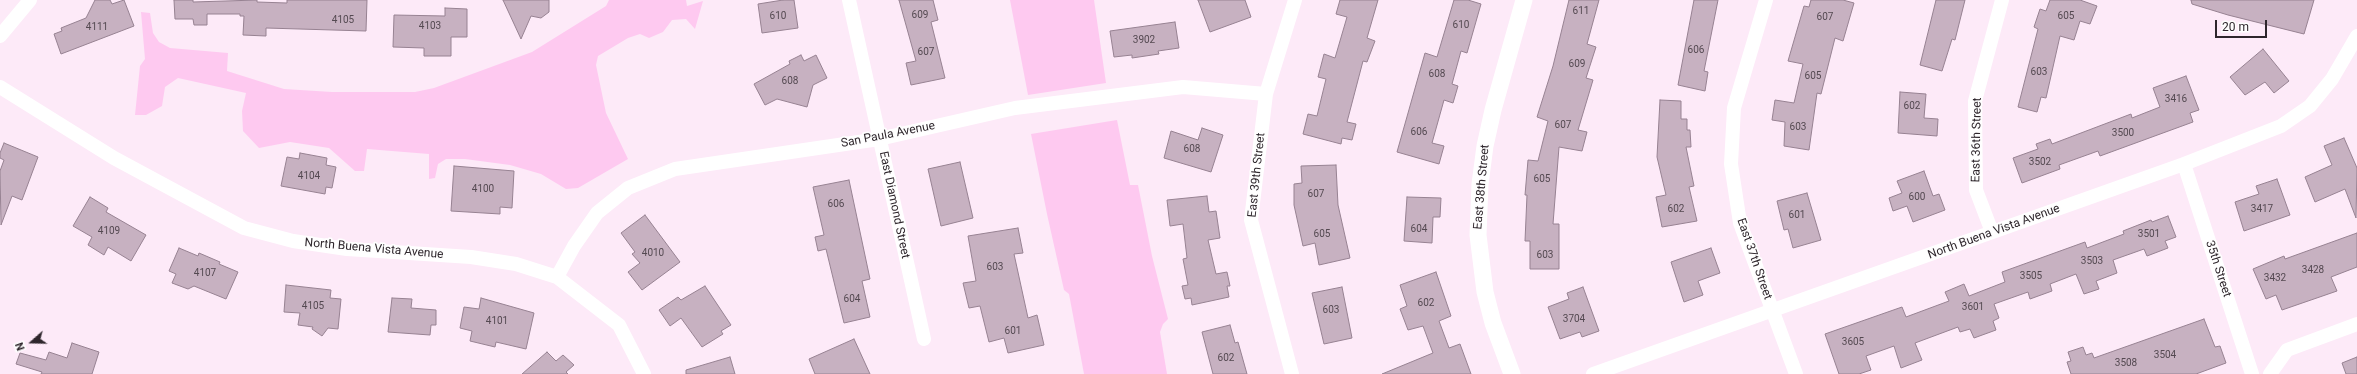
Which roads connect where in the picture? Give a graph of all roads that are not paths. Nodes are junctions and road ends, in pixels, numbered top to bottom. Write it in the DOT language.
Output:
graph roads {
  1 [pos="30,0"];
  2 [pos="849,0"];
  3 [pos="1295,0"];
  4 [pos="1524,0"];
  5 [pos="1766,0"];
  6 [pos="2002,0"];
  7 [pos="0,36"];
  8 [pos="2357,36"];
  9 [pos="0,87"];
  10 [pos="1266,94"];
  11 [pos="879,139"];
  12 [pos="2184,164"];
  13 [pos="1992,232"];
  14 [pos="556,278"];
  15 [pos="1772,311"];
  16 [pos="2357,324"];
  17 [pos="924,339"];
  18 [pos="644,374"];
  19 [pos="1292,374"];
  20 [pos="1512,374"];
  21 [pos="1593,374"];
  22 [pos="1796,374"];
  23 [pos="2252,374"];
  24 [pos="2270,374"];
  1 -- 7 [label="street"];
  2 -- 11 [label="street, East Diamond Street"];
  3 -- 10 [label="street, East 39th Street"];
  4 -- 20 [label="street, East 38th Street"];
  5 -- 15 [label="street, East 37th Street"];
  6 -- 13 [label="street, East 36th Street"];
  8 -- 12 [label="street, North Buena Vista Avenue"];
  9 -- 14 [label="street, North Buena Vista Avenue"];
  10 -- 11 [label="street, San Paula Avenue"];
  10 -- 19 [label="street, East 39th Street"];
  11 -- 14 [label="street, San Paula Avenue"];
  11 -- 17 [label="street, East Diamond Street"];
  12 -- 13 [label="street, North Buena Vista Avenue"];
  12 -- 23 [label="street, 35th Street"];
  13 -- 15 [label="street, North Buena Vista Avenue"];
  14 -- 18 [label="street, North Buena Vista Avenue"];
  15 -- 21 [label="street, North Buena Vista Avenue"];
  15 -- 22 [label="street, East 37th Street"];
  16 -- 24 [label="street"];
}
